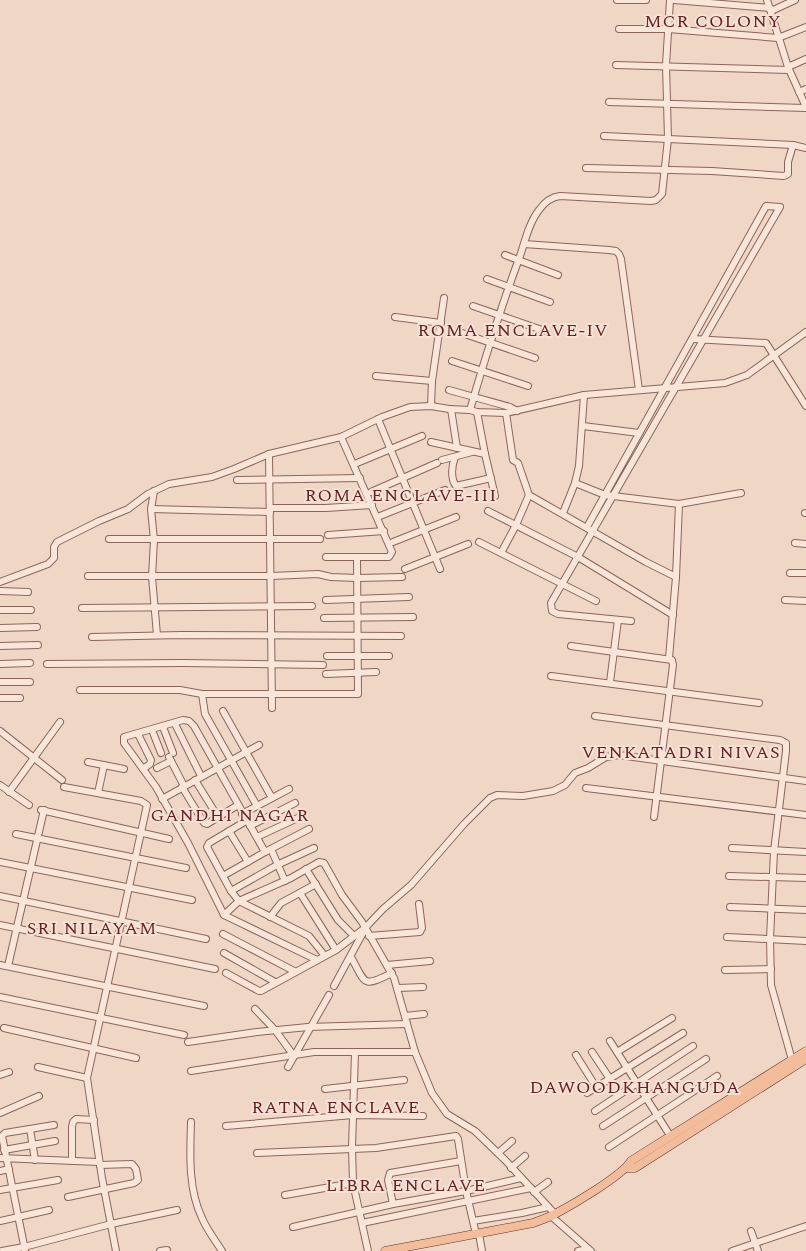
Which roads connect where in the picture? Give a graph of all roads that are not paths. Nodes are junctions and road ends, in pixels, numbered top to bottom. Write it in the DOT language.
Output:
graph roads {
  1 [pos="617,0"];
  2 [pos="646,0"];
  3 [pos="670,0"];
  4 [pos="674,0"];
  5 [pos="767,0"];
  6 [pos="795,0"];
  7 [pos="770,9"];
  8 [pos="806,27"];
  9 [pos="619,29"];
  10 [pos="668,29"];
  11 [pos="778,38"];
  12 [pos="806,59"];
  13 [pos="616,65"];
  14 [pos="666,65"];
  15 [pos="789,69"];
  16 [pos="806,89"];
  17 [pos="799,92"];
  18 [pos="609,102"];
  19 [pos="666,103"];
  20 [pos="806,107"];
  21 [pos="604,136"];
  22 [pos="668,139"];
  23 [pos="793,145"];
  24 [pos="806,148"];
  25 [pos="586,168"];
  26 [pos="665,171"];
  27 [pos="524,244"];
  28 [pos="505,255"];
  29 [pos="518,261"];
  30 [pos="558,275"];
  31 [pos="487,278"];
  32 [pos="509,287"];
  33 [pos="444,298"];
  34 [pos="550,302"];
  35 [pos="473,306"];
  36 [pos="499,314"];
  37 [pos="395,317"];
  38 [pos="441,323"];
  39 [pos="545,331"];
  40 [pos="459,332"];
  41 [pos="806,332"];
  42 [pos="692,339"];
  43 [pos="704,340"];
  44 [pos="490,343"];
  45 [pos="774,355"];
  46 [pos="535,358"];
  47 [pos="452,360"];
  48 [pos="482,370"];
  49 [pos="376,376"];
  50 [pos="432,381"];
  51 [pos="528,386"];
  52 [pos="677,387"];
  53 [pos="665,388"];
  54 [pos="448,390"];
  55 [pos="639,390"];
  56 [pos="584,395"];
  57 [pos="474,397"];
  58 [pos="431,406"];
  59 [pos="806,406"];
  60 [pos="451,409"];
  61 [pos="470,410"];
  62 [pos="517,411"];
  63 [pos="477,412"];
  64 [pos="506,413"];
  65 [pos="378,419"];
  66 [pos="583,426"];
  67 [pos="640,433"];
  68 [pos="422,436"];
  69 [pos="342,437"];
  70 [pos="431,442"];
  71 [pos="391,448"];
  72 [pos="457,448"];
  73 [pos="473,452"];
  74 [pos="269,454"];
  75 [pos="485,454"];
  76 [pos="455,457"];
  77 [pos="357,463"];
  78 [pos="403,477"];
  79 [pos="360,478"];
  80 [pos="490,478"];
  81 [pos="270,479"];
  82 [pos="237,480"];
  83 [pos="575,483"];
  84 [pos="445,490"];
  85 [pos="154,491"];
  86 [pos="370,492"];
  87 [pos="741,492"];
  88 [pos="605,494"];
  89 [pos="529,495"];
  90 [pos="615,495"];
  91 [pos="495,496"];
  92 [pos="412,503"];
  93 [pos="372,504"];
  94 [pos="679,504"];
  95 [pos="151,509"];
  96 [pos="270,510"];
  97 [pos="488,511"];
  98 [pos="563,514"];
  99 [pos="380,516"];
  100 [pos="456,517"];
  101 [pos="516,525"];
  102 [pos="587,527"];
  103 [pos="424,530"];
  104 [pos="384,531"];
  105 [pos="594,531"];
  106 [pos="328,535"];
  107 [pos="109,539"];
  108 [pos="270,539"];
  109 [pos="320,539"];
  110 [pos="154,540"];
  111 [pos="393,542"];
  112 [pos="479,542"];
  113 [pos="795,543"];
  114 [pos="468,544"];
  115 [pos="806,544"];
  116 [pos="501,552"];
  117 [pos="436,556"];
  118 [pos="326,557"];
  119 [pos="578,557"];
  120 [pos="357,558"];
  121 [pos="405,569"];
  122 [pos="440,569"];
  123 [pos="790,572"];
  124 [pos="806,573"];
  125 [pos="88,576"];
  126 [pos="152,576"];
  127 [pos="271,576"];
  128 [pos="402,577"];
  129 [pos="676,577"];
  130 [pos="357,578"];
  131 [pos="0,582"];
  132 [pos="562,584"];
  133 [pos="0,591"];
  134 [pos="28,592"];
  135 [pos="408,597"];
  136 [pos="358,599"];
  137 [pos="326,600"];
  138 [pos="785,600"];
  139 [pos="596,601"];
  140 [pos="806,601"];
  141 [pos="272,606"];
  142 [pos="312,606"];
  143 [pos="82,608"];
  144 [pos="154,608"];
  145 [pos="0,610"];
  146 [pos="31,610"];
  147 [pos="673,615"];
  148 [pos="413,617"];
  149 [pos="324,618"];
  150 [pos="358,618"];
  151 [pos="618,620"];
  152 [pos="631,621"];
  153 [pos="0,628"];
  154 [pos="36,628"];
  155 [pos="157,635"];
  156 [pos="272,636"];
  157 [pos="358,636"];
  158 [pos="400,636"];
  159 [pos="92,637"];
  160 [pos="38,645"];
  161 [pos="0,646"];
  162 [pos="571,646"];
  163 [pos="614,651"];
  164 [pos="328,656"];
  165 [pos="358,656"];
  166 [pos="389,656"];
  167 [pos="669,658"];
  168 [pos="0,664"];
  169 [pos="30,664"];
  170 [pos="47,664"];
  171 [pos="272,664"];
  172 [pos="324,665"];
  173 [pos="376,672"];
  174 [pos="358,673"];
  175 [pos="326,674"];
  176 [pos="551,676"];
  177 [pos="0,682"];
  178 [pos="30,682"];
  179 [pos="610,682"];
  180 [pos="80,690"];
  181 [pos="669,690"];
  182 [pos="272,693"];
  183 [pos="202,694"];
  184 [pos="0,698"];
  185 [pos="20,698"];
  186 [pos="759,703"];
  187 [pos="272,708"];
  188 [pos="223,711"];
  189 [pos="595,716"];
  190 [pos="60,722"];
  191 [pos="175,724"];
  192 [pos="666,724"];
  193 [pos="163,727"];
  194 [pos="152,730"];
  195 [pos="0,731"];
  196 [pos="138,734"];
  197 [pos="259,745"];
  198 [pos="162,753"];
  199 [pos="246,753"];
  200 [pos="171,757"];
  201 [pos="34,758"];
  202 [pos="231,760"];
  203 [pos="88,762"];
  204 [pos="662,762"];
  205 [pos="104,765"];
  206 [pos="217,767"];
  207 [pos="158,768"];
  208 [pos="124,769"];
  209 [pos="143,769"];
  210 [pos="198,778"];
  211 [pos="783,778"];
  212 [pos="62,780"];
  213 [pos="806,781"];
  214 [pos="0,785"];
  215 [pos="64,787"];
  216 [pos="183,787"];
  217 [pos="586,788"];
  218 [pos="289,789"];
  219 [pos="9,792"];
  220 [pos="98,793"];
  221 [pos="272,798"];
  222 [pos="657,798"];
  223 [pos="162,799"];
  224 [pos="295,803"];
  225 [pos="238,805"];
  226 [pos="29,806"];
  227 [pos="257,806"];
  228 [pos="779,811"];
  229 [pos="806,815"];
  230 [pos="302,816"];
  231 [pos="218,817"];
  232 [pos="654,817"];
  233 [pos="246,820"];
  234 [pos="309,828"];
  235 [pos="229,832"];
  236 [pos="142,833"];
  237 [pos="16,834"];
  238 [pos="257,837"];
  239 [pos="37,839"];
  240 [pos="169,839"];
  241 [pos="314,848"];
  242 [pos="732,848"];
  243 [pos="268,850"];
  244 [pos="774,851"];
  245 [pos="806,852"];
  246 [pos="137,858"];
  247 [pos="0,862"];
  248 [pos="248,862"];
  249 [pos="278,865"];
  250 [pos="30,868"];
  251 [pos="186,868"];
  252 [pos="306,869"];
  253 [pos="223,876"];
  254 [pos="730,876"];
  255 [pos="772,878"];
  256 [pos="806,878"];
  257 [pos="285,881"];
  258 [pos="316,884"];
  259 [pos="129,888"];
  260 [pos="231,891"];
  261 [pos="300,893"];
  262 [pos="0,896"];
  263 [pos="23,900"];
  264 [pos="192,900"];
  265 [pos="239,901"];
  266 [pos="419,904"];
  267 [pos="730,907"];
  268 [pos="771,909"];
  269 [pos="806,910"];
  270 [pos="224,915"];
  271 [pos="270,917"];
  272 [pos="122,921"];
  273 [pos="0,925"];
  274 [pos="365,928"];
  275 [pos="17,929"];
  276 [pos="223,934"];
  277 [pos="354,936"];
  278 [pos="369,936"];
  279 [pos="727,937"];
  280 [pos="206,939"];
  281 [pos="770,940"];
  282 [pos="806,942"];
  283 [pos="116,950"];
  284 [pos="336,950"];
  285 [pos="224,953"];
  286 [pos="325,956"];
  287 [pos="350,957"];
  288 [pos="317,960"];
  289 [pos="430,961"];
  290 [pos="0,965"];
  291 [pos="387,965"];
  292 [pos="8,966"];
  293 [pos="215,969"];
  294 [pos="770,969"];
  295 [pos="725,970"];
  296 [pos="294,971"];
  297 [pos="226,973"];
  298 [pos="392,973"];
  299 [pos="275,982"];
  300 [pos="108,986"];
  301 [pos="334,986"];
  302 [pos="423,987"];
  303 [pos="398,988"];
  304 [pos="329,995"];
  305 [pos="0,996"];
  306 [pos="204,1006"];
  307 [pos="255,1009"];
  308 [pos="424,1014"];
  309 [pos="404,1016"];
  310 [pos="100,1018"];
  311 [pos="672,1018"];
  312 [pos="407,1024"];
  313 [pos="310,1027"];
  314 [pos="4,1028"];
  315 [pos="274,1030"];
  316 [pos="683,1033"];
  317 [pos="184,1035"];
  318 [pos="610,1041"];
  319 [pos="188,1042"];
  320 [pos="693,1046"];
  321 [pos="93,1049"];
  322 [pos="806,1051"];
  323 [pos="355,1052"];
  324 [pos="415,1052"];
  325 [pos="592,1052"];
  326 [pos="617,1052"];
  327 [pos="576,1055"];
  328 [pos="294,1056"];
  329 [pos="136,1058"];
  330 [pos="706,1059"];
  331 [pos="806,1059"];
  332 [pos="792,1060"];
  333 [pos="38,1067"];
  334 [pos="288,1067"];
  335 [pos="628,1068"];
  336 [pos="191,1071"];
  337 [pos="9,1072"];
  338 [pos="0,1076"];
  339 [pos="716,1076"];
  340 [pos="87,1078"];
  341 [pos="610,1079"];
  342 [pos="404,1080"];
  343 [pos="637,1083"];
  344 [pos="354,1085"];
  345 [pos="596,1087"];
  346 [pos="325,1089"];
  347 [pos="587,1093"];
  348 [pos="40,1096"];
  349 [pos="646,1098"];
  350 [pos="595,1111"];
  351 [pos="0,1113"];
  352 [pos="657,1114"];
  353 [pos="353,1115"];
  354 [pos="423,1116"];
  355 [pos="94,1120"];
  356 [pos="191,1122"];
  357 [pos="54,1124"];
  358 [pos="226,1126"];
  359 [pos="603,1126"];
  360 [pos="30,1130"];
  361 [pos="671,1137"];
  362 [pos="55,1141"];
  363 [pos="512,1141"];
  364 [pos="2,1145"];
  365 [pos="32,1145"];
  366 [pos="609,1147"];
  367 [pos="352,1148"];
  368 [pos="257,1153"];
  369 [pos="498,1153"];
  370 [pos="525,1156"];
  371 [pos="3,1158"];
  372 [pos="35,1160"];
  373 [pos="72,1161"];
  374 [pos="461,1161"];
  375 [pos="99,1163"];
  376 [pos="511,1168"];
  377 [pos="628,1168"];
  378 [pos="9,1169"];
  379 [pos="0,1171"];
  380 [pos="521,1178"];
  381 [pos="58,1180"];
  382 [pos="548,1182"];
  383 [pos="353,1183"];
  384 [pos="13,1188"];
  385 [pos="104,1188"];
  386 [pos="0,1190"];
  387 [pos="532,1190"];
  388 [pos="466,1191"];
  389 [pos="285,1195"];
  390 [pos="68,1197"];
  391 [pos="469,1202"];
  392 [pos="393,1204"];
  393 [pos="548,1207"];
  394 [pos="49,1210"];
  395 [pos="177,1210"];
  396 [pos="360,1213"];
  397 [pos="553,1215"];
  398 [pos="19,1217"];
  399 [pos="0,1221"];
  400 [pos="473,1221"];
  401 [pos="362,1223"];
  402 [pos="111,1224"];
  403 [pos="806,1226"];
  404 [pos="293,1227"];
  405 [pos="751,1231"];
  406 [pos="478,1234"];
  407 [pos="756,1243"];
  408 [pos="412,1248"];
  409 [pos="25,1249"];
  410 [pos="590,1250"];
  411 [pos="2,1251"];
  412 [pos="116,1251"];
  413 [pos="222,1251"];
  414 [pos="368,1251"];
  415 [pos="385,1251"];
  416 [pos="482,1251"];
  417 [pos="578,1251"];
  418 [pos="732,1251"];
  419 [pos="758,1251"];
  1 -- 2 [label="street"];
  3 -- 10 [label="street"];
  4 -- 7 [label="street"];
  5 -- 7 [label="street"];
  6 -- 7 [label="street"];
  7 -- 11 [label="street"];
  8 -- 11 [label="street"];
  9 -- 10 [label="street"];
  10 -- 11 [label="street"];
  10 -- 14 [label="street"];
  11 -- 15 [label="street"];
  12 -- 15 [label="street"];
  13 -- 14 [label="street"];
  14 -- 15 [label="street"];
  14 -- 19 [label="street"];
  15 -- 17 [label="street"];
  16 -- 17 [label="street"];
  17 -- 20 [label="street"];
  18 -- 19 [label="street"];
  19 -- 20 [label="street"];
  19 -- 22 [label="street"];
  21 -- 22 [label="street"];
  22 -- 23 [label="street"];
  22 -- 26 [label="street"];
  23 -- 24 [label="street"];
  23 -- 26 [label="street"];
  25 -- 26 [label="street"];
  26 -- 27 [label="street"];
  27 -- 29 [label="street"];
  27 -- 55 [label="street"];
  28 -- 29 [label="street"];
  29 -- 30 [label="street"];
  29 -- 32 [label="street"];
  31 -- 32 [label="street"];
  32 -- 34 [label="street"];
  32 -- 36 [label="street"];
  33 -- 38 [label="street"];
  35 -- 36 [label="street"];
  36 -- 39 [label="street"];
  36 -- 44 [label="street"];
  37 -- 38 [label="street"];
  38 -- 50 [label="street"];
  40 -- 44 [label="street"];
  41 -- 45 [label="street"];
  42 -- 43 [label="street"];
  42 -- 43 [label="street"];
  42 -- 53 [label="street"];
  43 -- 45 [label="street"];
  43 -- 52 [label="street"];
  44 -- 46 [label="street"];
  44 -- 48 [label="street"];
  45 -- 52 [label="street"];
  45 -- 59 [label="street"];
  47 -- 48 [label="street"];
  48 -- 51 [label="street"];
  48 -- 57 [label="street"];
  49 -- 50 [label="street"];
  50 -- 58 [label="street"];
  52 -- 53 [label="street"];
  52 -- 90 [label="street"];
  53 -- 55 [label="street"];
  53 -- 67 [label="street"];
  54 -- 57 [label="street"];
  55 -- 56 [label="street"];
  56 -- 62 [label="street"];
  56 -- 66 [label="street"];
  57 -- 61 [label="street"];
  57 -- 62 [label="street"];
  58 -- 60 [label="street"];
  58 -- 65 [label="street"];
  60 -- 61 [label="street"];
  60 -- 72 [label="street"];
  61 -- 63 [label="street"];
  62 -- 64 [label="street"];
  63 -- 64 [label="street"];
  63 -- 75 [label="street"];
  64 -- 89 [label="street"];
  65 -- 69 [label="street"];
  65 -- 71 [label="street"];
  66 -- 67 [label="street"];
  66 -- 83 [label="street"];
  67 -- 88 [label="street"];
  68 -- 71 [label="street"];
  69 -- 74 [label="street"];
  69 -- 79 [label="street"];
  70 -- 72 [label="street"];
  71 -- 77 [label="street"];
  71 -- 78 [label="street"];
  72 -- 73 [label="street"];
  73 -- 75 [label="street"];
  73 -- 76 [label="street"];
  74 -- 81 [label="street"];
  74 -- 85 [label="street"];
  75 -- 80 [label="street"];
  76 -- 78 [label="street"];
  76 -- 80 [label="street"];
  78 -- 86 [label="street"];
  78 -- 92 [label="street"];
  79 -- 81 [label="street"];
  79 -- 93 [label="street"];
  80 -- 91 [label="street"];
  81 -- 82 [label="street"];
  81 -- 96 [label="street"];
  83 -- 88 [label="street"];
  83 -- 98 [label="street"];
  84 -- 92 [label="street"];
  85 -- 95 [label="street"];
  85 -- 131 [label="street"];
  87 -- 94 [label="street"];
  88 -- 90 [label="street"];
  88 -- 102 [label="street"];
  89 -- 98 [label="street"];
  89 -- 101 [label="street"];
  90 -- 94 [label="street"];
  90 -- 105 [label="street"];
  92 -- 99 [label="street"];
  92 -- 103 [label="street"];
  93 -- 96 [label="street"];
  93 -- 104 [label="street"];
  94 -- 129 [label="street"];
  95 -- 96 [label="street"];
  95 -- 110 [label="street"];
  96 -- 108 [label="street"];
  97 -- 101 [label="street"];
  98 -- 102 [label="street"];
  100 -- 103 [label="street"];
  101 -- 116 [label="street"];
  101 -- 119 [label="street"];
  102 -- 105 [label="street"];
  103 -- 111 [label="street"];
  103 -- 117 [label="street"];
  104 -- 106 [label="street"];
  104 -- 120 [label="street"];
  105 -- 119 [label="street"];
  105 -- 129 [label="street"];
  107 -- 110 [label="street"];
  108 -- 109 [label="street"];
  108 -- 110 [label="street"];
  108 -- 127 [label="street"];
  110 -- 126 [label="street"];
  112 -- 116 [label="street"];
  113 -- 115 [label="street"];
  114 -- 117 [label="street"];
  116 -- 132 [label="street"];
  117 -- 121 [label="street"];
  117 -- 122 [label="street"];
  118 -- 120 [label="street"];
  119 -- 132 [label="street"];
  119 -- 147 [label="street"];
  120 -- 130 [label="street"];
  123 -- 124 [label="street"];
  125 -- 126 [label="street"];
  126 -- 127 [label="street"];
  126 -- 144 [label="street"];
  127 -- 130 [label="street"];
  127 -- 141 [label="street"];
  128 -- 130 [label="street"];
  129 -- 147 [label="street"];
  130 -- 136 [label="street"];
  132 -- 139 [label="street"];
  132 -- 151 [label="street"];
  133 -- 134 [label="street"];
  135 -- 136 [label="street"];
  136 -- 137 [label="street"];
  136 -- 150 [label="street"];
  138 -- 140 [label="street"];
  141 -- 142 [label="street"];
  141 -- 144 [label="street"];
  141 -- 156 [label="street"];
  143 -- 144 [label="street"];
  144 -- 155 [label="street"];
  145 -- 146 [label="street"];
  147 -- 167 [label="street"];
  148 -- 150 [label="street"];
  149 -- 150 [label="street"];
  150 -- 157 [label="street"];
  151 -- 152 [label="street"];
  151 -- 163 [label="street"];
  153 -- 154 [label="street"];
  155 -- 156 [label="street"];
  155 -- 159 [label="street"];
  156 -- 157 [label="street"];
  156 -- 171 [label="street"];
  157 -- 158 [label="street"];
  157 -- 165 [label="street"];
  160 -- 161 [label="street"];
  162 -- 163 [label="street"];
  163 -- 167 [label="street"];
  163 -- 179 [label="street"];
  164 -- 165 [label="street"];
  165 -- 166 [label="street"];
  165 -- 174 [label="street"];
  167 -- 181 [label="street"];
  168 -- 169 [label="street"];
  170 -- 171 [label="street"];
  171 -- 172 [label="street"];
  171 -- 182 [label="street"];
  173 -- 174 [label="street"];
  174 -- 175 [label="street"];
  174 -- 182 [label="street"];
  176 -- 179 [label="street"];
  177 -- 178 [label="street"];
  179 -- 181 [label="street"];
  180 -- 183 [label="street"];
  181 -- 186 [label="street"];
  181 -- 192 [label="street"];
  182 -- 183 [label="street"];
  182 -- 187 [label="street"];
  183 -- 202 [label="street"];
  184 -- 185 [label="street"];
  188 -- 199 [label="street"];
  189 -- 192 [label="street"];
  190 -- 201 [label="street"];
  191 -- 193 [label="street"];
  191 -- 206 [label="street"];
  191 -- 210 [label="street"];
  192 -- 204 [label="street"];
  192 -- 211 [label="street"];
  193 -- 194 [label="street"];
  193 -- 200 [label="street"];
  194 -- 196 [label="street"];
  194 -- 198 [label="street"];
  195 -- 201 [label="street"];
  196 -- 209 [label="street"];
  196 -- 209 [label="street"];
  197 -- 199 [label="street"];
  199 -- 202 [label="street"];
  199 -- 221 [label="street"];
  200 -- 207 [label="street"];
  200 -- 216 [label="street"];
  201 -- 212 [label="street"];
  201 -- 219 [label="street"];
  202 -- 206 [label="street"];
  202 -- 227 [label="street"];
  203 -- 205 [label="street"];
  204 -- 211 [label="street"];
  204 -- 222 [label="street"];
  204 -- 274 [label="street"];
  205 -- 208 [label="street"];
  205 -- 220 [label="street"];
  206 -- 210 [label="street"];
  206 -- 225 [label="street"];
  209 -- 223 [label="street"];
  210 -- 216 [label="street"];
  210 -- 231 [label="street"];
  211 -- 213 [label="street"];
  211 -- 228 [label="street"];
  214 -- 219 [label="street"];
  215 -- 220 [label="street"];
  216 -- 223 [label="street"];
  216 -- 231 [label="street"];
  217 -- 222 [label="street"];
  218 -- 221 [label="street"];
  219 -- 226 [label="street"];
  220 -- 236 [label="street"];
  221 -- 227 [label="street"];
  222 -- 228 [label="street"];
  222 -- 232 [label="street"];
  223 -- 270 [label="street"];
  224 -- 233 [label="street"];
  225 -- 231 [label="street"];
  225 -- 233 [label="street"];
  227 -- 233 [label="street"];
  228 -- 229 [label="street"];
  228 -- 244 [label="street"];
  230 -- 238 [label="street"];
  233 -- 235 [label="street"];
  233 -- 238 [label="street"];
  234 -- 243 [label="street"];
  235 -- 248 [label="street"];
  235 -- 253 [label="street"];
  236 -- 239 [label="street"];
  236 -- 240 [label="street"];
  236 -- 246 [label="street"];
  237 -- 239 [label="street"];
  238 -- 243 [label="street"];
  239 -- 246 [label="street"];
  239 -- 250 [label="street"];
  241 -- 249 [label="street"];
  242 -- 244 [label="street"];
  243 -- 248 [label="street"];
  243 -- 249 [label="street"];
  244 -- 245 [label="street"];
  244 -- 255 [label="street"];
  246 -- 251 [label="street"];
  246 -- 259 [label="street"];
  247 -- 250 [label="street"];
  248 -- 253 [label="street"];
  249 -- 257 [label="street"];
  249 -- 260 [label="street"];
  250 -- 259 [label="street"];
  250 -- 263 [label="street"];
  252 -- 257 [label="street"];
  252 -- 258 [label="street"];
  252 -- 274 [label="street"];
  253 -- 260 [label="street"];
  254 -- 255 [label="street"];
  255 -- 256 [label="street"];
  255 -- 268 [label="street"];
  257 -- 265 [label="street"];
  258 -- 261 [label="street"];
  258 -- 277 [label="street"];
  259 -- 264 [label="street"];
  259 -- 272 [label="street"];
  260 -- 265 [label="street"];
  261 -- 271 [label="street"];
  261 -- 284 [label="street"];
  262 -- 263 [label="street"];
  263 -- 272 [label="street"];
  263 -- 275 [label="street"];
  265 -- 270 [label="street"];
  265 -- 271 [label="street"];
  266 -- 278 [label="street"];
  267 -- 268 [label="street"];
  268 -- 269 [label="street"];
  268 -- 281 [label="street"];
  270 -- 288 [label="street"];
  271 -- 286 [label="street"];
  272 -- 280 [label="street"];
  272 -- 283 [label="street"];
  273 -- 275 [label="street"];
  274 -- 277 [label="street"];
  274 -- 278 [label="street"];
  274 -- 287 [label="street"];
  275 -- 283 [label="street"];
  275 -- 292 [label="street"];
  276 -- 296 [label="street"];
  277 -- 284 [label="street"];
  278 -- 291 [label="street"];
  279 -- 281 [label="street"];
  281 -- 282 [label="street"];
  281 -- 294 [label="street"];
  283 -- 293 [label="street"];
  283 -- 300 [label="street"];
  284 -- 286 [label="street"];
  285 -- 299 [label="street"];
  286 -- 288 [label="street"];
  287 -- 298 [label="street"];
  287 -- 301 [label="street"];
  288 -- 296 [label="street"];
  289 -- 291 [label="street"];
  290 -- 292 [label="street"];
  291 -- 298 [label="street"];
  292 -- 300 [label="street"];
  294 -- 295 [label="street"];
  294 -- 332 [label="street"];
  296 -- 299 [label="street"];
  297 -- 299 [label="street"];
  298 -- 303 [label="street"];
  300 -- 306 [label="street"];
  300 -- 310 [label="street"];
  302 -- 303 [label="street"];
  303 -- 309 [label="street"];
  304 -- 313 [label="street"];
  305 -- 310 [label="street"];
  307 -- 315 [label="street"];
  308 -- 309 [label="street"];
  309 -- 312 [label="street"];
  310 -- 317 [label="street"];
  310 -- 321 [label="street"];
  311 -- 326 [label="street"];
  312 -- 313 [label="street"];
  312 -- 324 [label="street"];
  313 -- 315 [label="street"];
  313 -- 328 [label="street"];
  314 -- 321 [label="street"];
  315 -- 319 [label="street"];
  315 -- 328 [label="street"];
  316 -- 335 [label="street"];
  318 -- 326 [label="street"];
  320 -- 343 [label="street"];
  321 -- 329 [label="street"];
  321 -- 340 [label="street"];
  322 -- 332 [label="main road"];
  323 -- 324 [label="street"];
  323 -- 328 [label="street"];
  323 -- 344 [label="street"];
  324 -- 369 [label="street"];
  325 -- 341 [label="street"];
  326 -- 335 [label="street"];
  327 -- 345 [label="street"];
  328 -- 334 [label="street"];
  328 -- 336 [label="street"];
  330 -- 349 [label="street"];
  331 -- 377 [label="main road"];
  332 -- 361 [label="main road"];
  333 -- 340 [label="street"];
  335 -- 341 [label="street"];
  335 -- 343 [label="street"];
  337 -- 338 [label="street"];
  339 -- 352 [label="street"];
  340 -- 355 [label="street"];
  341 -- 345 [label="street"];
  342 -- 344 [label="street"];
  343 -- 349 [label="street"];
  343 -- 350 [label="street"];
  344 -- 346 [label="street"];
  344 -- 353 [label="street"];
  345 -- 347 [label="street"];
  348 -- 351 [label="street"];
  349 -- 352 [label="street"];
  349 -- 359 [label="street"];
  352 -- 361 [label="street"];
  352 -- 366 [label="street"];
  353 -- 354 [label="street"];
  353 -- 358 [label="street"];
  353 -- 367 [label="street"];
  355 -- 373 [label="street"];
  355 -- 375 [label="street"];
  356 -- 413 [label="street"];
  357 -- 360 [label="street"];
  360 -- 364 [label="street"];
  360 -- 365 [label="street"];
  361 -- 377 [label="main road"];
  362 -- 365 [label="street"];
  363 -- 369 [label="street"];
  364 -- 365 [label="street"];
  364 -- 371 [label="street"];
  365 -- 372 [label="street"];
  367 -- 368 [label="street"];
  367 -- 374 [label="street"];
  367 -- 383 [label="street"];
  369 -- 376 [label="street"];
  370 -- 376 [label="street"];
  371 -- 372 [label="street"];
  371 -- 378 [label="street"];
  372 -- 373 [label="street"];
  373 -- 375 [label="street"];
  374 -- 388 [label="street"];
  374 -- 392 [label="street"];
  375 -- 385 [label="street"];
  375 -- 385 [label="street"];
  376 -- 380 [label="street"];
  377 -- 397 [label="main road"];
  378 -- 379 [label="street"];
  378 -- 384 [label="street"];
  380 -- 387 [label="street"];
  380 -- 388 [label="street"];
  381 -- 384 [label="street"];
  382 -- 387 [label="street"];
  383 -- 389 [label="street"];
  383 -- 396 [label="street"];
  384 -- 386 [label="street"];
  384 -- 398 [label="street"];
  385 -- 390 [label="street"];
  385 -- 402 [label="street"];
  387 -- 391 [label="street"];
  387 -- 393 [label="street"];
  388 -- 391 [label="street"];
  388 -- 392 [label="street"];
  391 -- 400 [label="street"];
  391 -- 401 [label="street"];
  392 -- 396 [label="street"];
  393 -- 397 [label="street"];
  393 -- 400 [label="street"];
  394 -- 398 [label="street"];
  395 -- 402 [label="street"];
  396 -- 401 [label="street"];
  396 -- 404 [label="street"];
  397 -- 406 [label="main road"];
  397 -- 410 [label="street"];
  398 -- 399 [label="street"];
  398 -- 409 [label="street"];
  400 -- 406 [label="street"];
  401 -- 414 [label="street"];
  402 -- 409 [label="street"];
  402 -- 412 [label="street"];
  403 -- 407 [label="street"];
  405 -- 407 [label="street"];
  406 -- 408 [label="main road"];
  406 -- 416 [label="street"];
  407 -- 418 [label="street"];
  407 -- 419 [label="street"];
  408 -- 415 [label="main road"];
  409 -- 411 [label="street"];
  410 -- 417 [label="street"];
}
